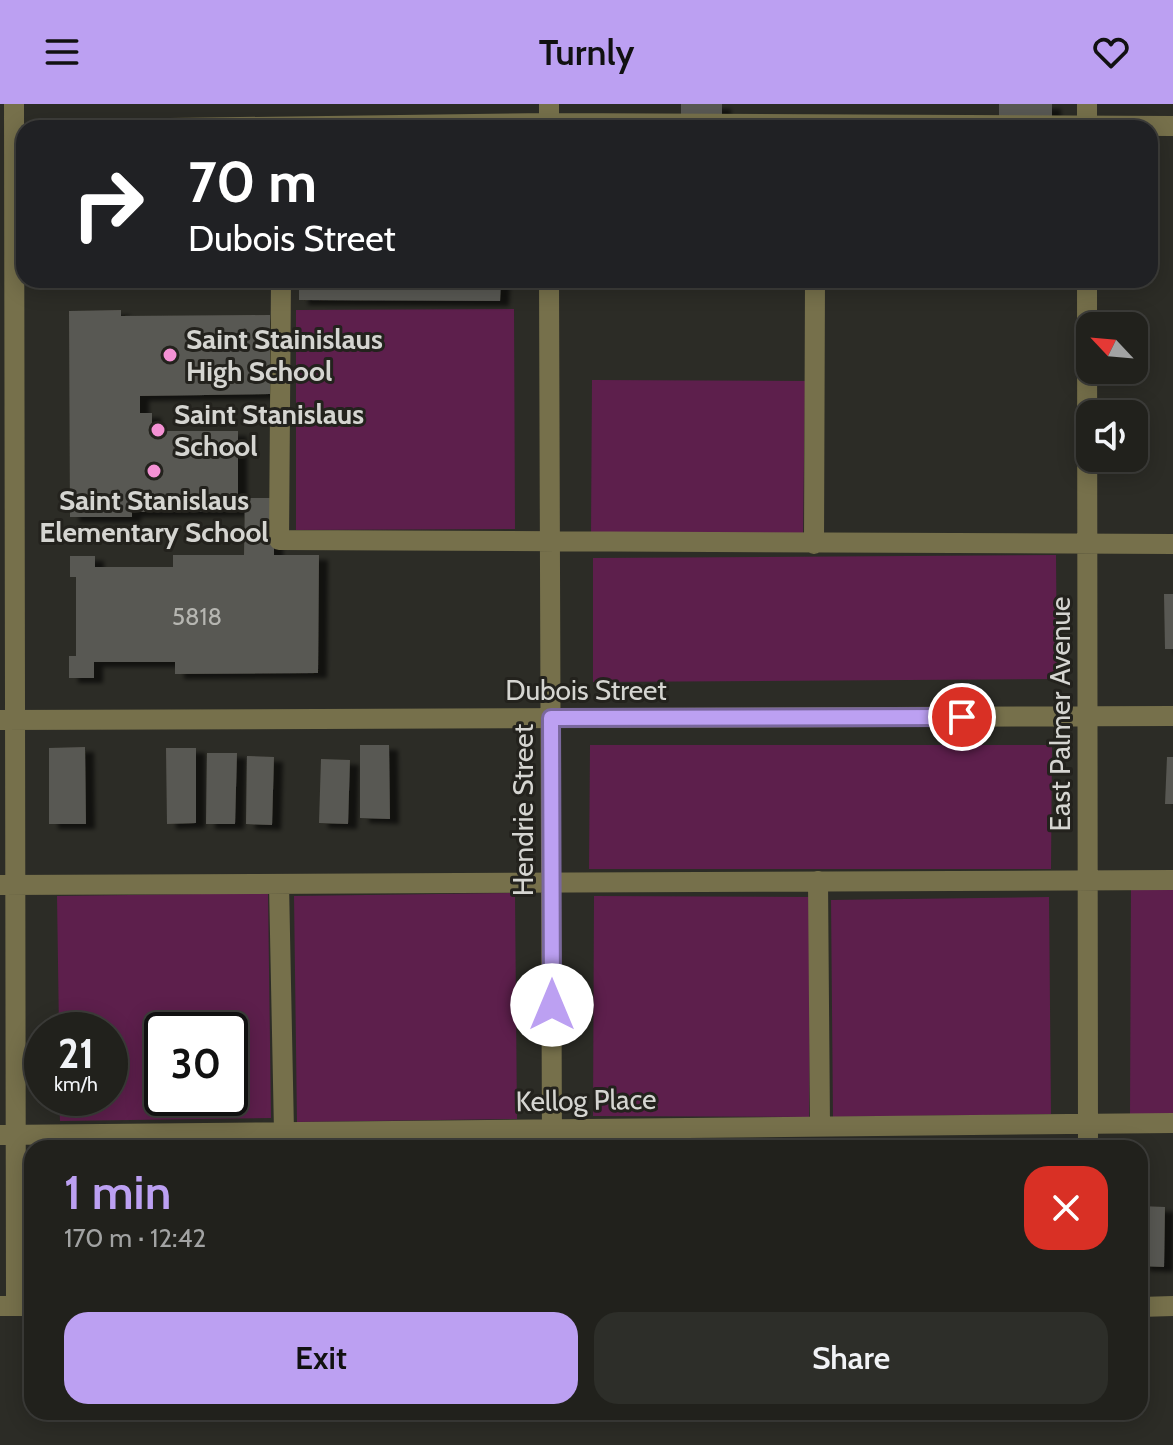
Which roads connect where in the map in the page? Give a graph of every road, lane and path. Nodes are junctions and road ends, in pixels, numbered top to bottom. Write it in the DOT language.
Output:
graph roads {
  1 [pos="14,104"];
  2 [pos="549,118"];
  3 [pos="489,120"];
  4 [pos="616,120"];
  5 [pos="13,130"];
  6 [pos="7,235"];
  7 [pos="281,288"];
  8 [pos="549,288"];
  9 [pos="815,288"];
  10 [pos="1087,288"];
  11 [pos="7,307"];
  12 [pos="550,542"];
  13 [pos="814,544"];
  14 [pos="1173,544"];
  15 [pos="1088,545"];
  16 [pos="7,549"];
  17 [pos="1088,716"];
  18 [pos="1173,716"];
  19 [pos="551,718"];
  20 [pos="8,720"];
  21 [pos="1088,880"];
  22 [pos="1173,880"];
  23 [pos="818,881"];
  24 [pos="551,883"];
  25 [pos="279,884"];
  26 [pos="8,885"];
  27 [pos="1173,1123"];
  28 [pos="1088,1124"];
  29 [pos="820,1126"];
  30 [pos="284,1132"];
  31 [pos="8,1135"];
  32 [pos="552,1138"];
  33 [pos="1088,1140"];
  34 [pos="16,1306"];
  35 [pos="1173,1306"];
  36 [pos="1148,1307"];
  1 -- 5 [label="street"];
  2 -- 3 [label="street"];
  2 -- 4 [label="street"];
  5 -- 6 [label="street"];
  6 -- 11 [label="street"];
  7 -- 12 [label="street"];
  8 -- 12 [label="street, Hendrie Street"];
  9 -- 13 [label="street"];
  10 -- 15 [label="street, East Palmer Avenue"];
  11 -- 16 [label="street"];
  12 -- 13 [label="street"];
  12 -- 19 [label="street, Hendrie Street"];
  13 -- 15 [label="street"];
  14 -- 15 [label="street"];
  15 -- 17 [label="street, East Palmer Avenue"];
  16 -- 20 [label="street"];
  17 -- 18 [label="street, Dubois Street"];
  17 -- 19 [label="street, Dubois Street"];
  17 -- 21 [label="street, East Palmer Avenue"];
  19 -- 20 [label="street, Dubois Street"];
  19 -- 24 [label="street, Hendrie Street"];
  20 -- 26 [label="street"];
  21 -- 22 [label="street"];
  21 -- 23 [label="street"];
  21 -- 28 [label="street, East Palmer Avenue"];
  23 -- 24 [label="street"];
  23 -- 29 [label="street"];
  24 -- 25 [label="street"];
  24 -- 32 [label="street, Hendrie Street"];
  25 -- 26 [label="street"];
  25 -- 30 [label="street"];
  26 -- 31 [label="street"];
  27 -- 28 [label="street, Kellog Place"];
  28 -- 29 [label="street, Kellog Place"];
  28 -- 33 [label="street, East Palmer Avenue"];
  29 -- 32 [label="street, Kellog Place"];
  30 -- 31 [label="street, Kellog Place"];
  30 -- 32 [label="street, Kellog Place"];
  31 -- 34 [label="street"];
  35 -- 36 [label="street"];
}
